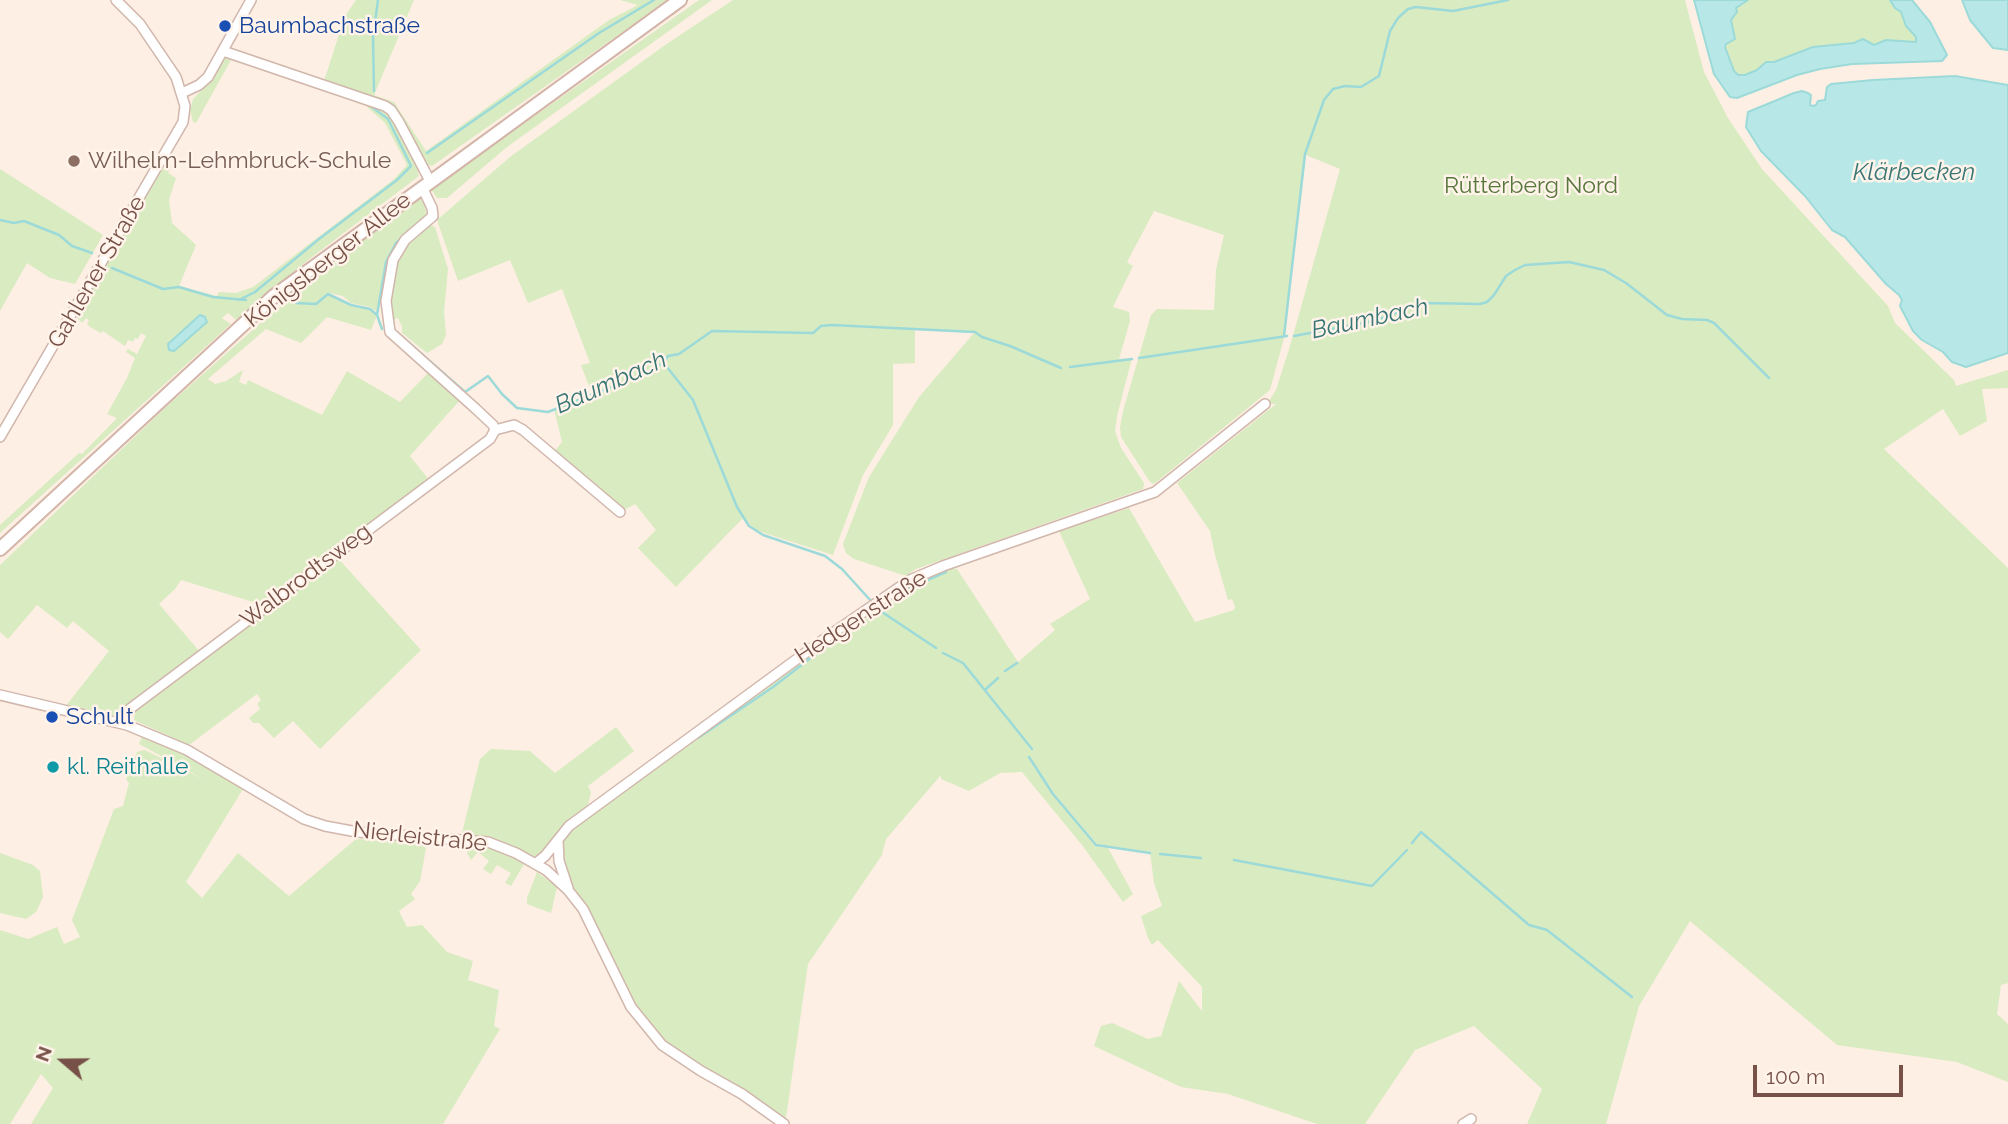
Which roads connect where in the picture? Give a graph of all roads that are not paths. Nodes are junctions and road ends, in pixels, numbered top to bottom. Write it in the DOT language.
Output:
graph roads {
  1 [pos="116,0"];
  2 [pos="251,0"];
  3 [pos="680,0"];
  4 [pos="223,51"];
  5 [pos="182,93"];
  6 [pos="426,184"];
  7 [pos="1265,404"];
  8 [pos="495,430"];
  9 [pos="0,437"];
  10 [pos="620,512"];
  11 [pos="0,549"];
  12 [pos="0,695"];
  13 [pos="121,723"];
  14 [pos="558,841"];
  15 [pos="535,864"];
  16 [pos="568,890"];
  17 [pos="784,1124"];
  1 -- 5 [label="street, Gahlener Straße"];
  2 -- 4 [label="street"];
  3 -- 6 [label="main road, Königsberger Allee"];
  4 -- 5 [label="street"];
  4 -- 6 [label="street"];
  5 -- 9 [label="street, Gahlener Straße"];
  6 -- 8 [label="street"];
  6 -- 11 [label="main road, Königsberger Allee"];
  7 -- 14 [label="street, Hedgenstraße"];
  8 -- 10 [label="street"];
  8 -- 13 [label="street, Walbrodtsweg"];
  12 -- 13 [label="street, Nierleistraße"];
  13 -- 15 [label="street, Nierleistraße"];
  14 -- 15 [label="street, Hedgenstraße"];
  14 -- 16 [label="street"];
  15 -- 16 [label="street, Nierleistraße"];
  16 -- 17 [label="street, Nierleistraße"];
}
